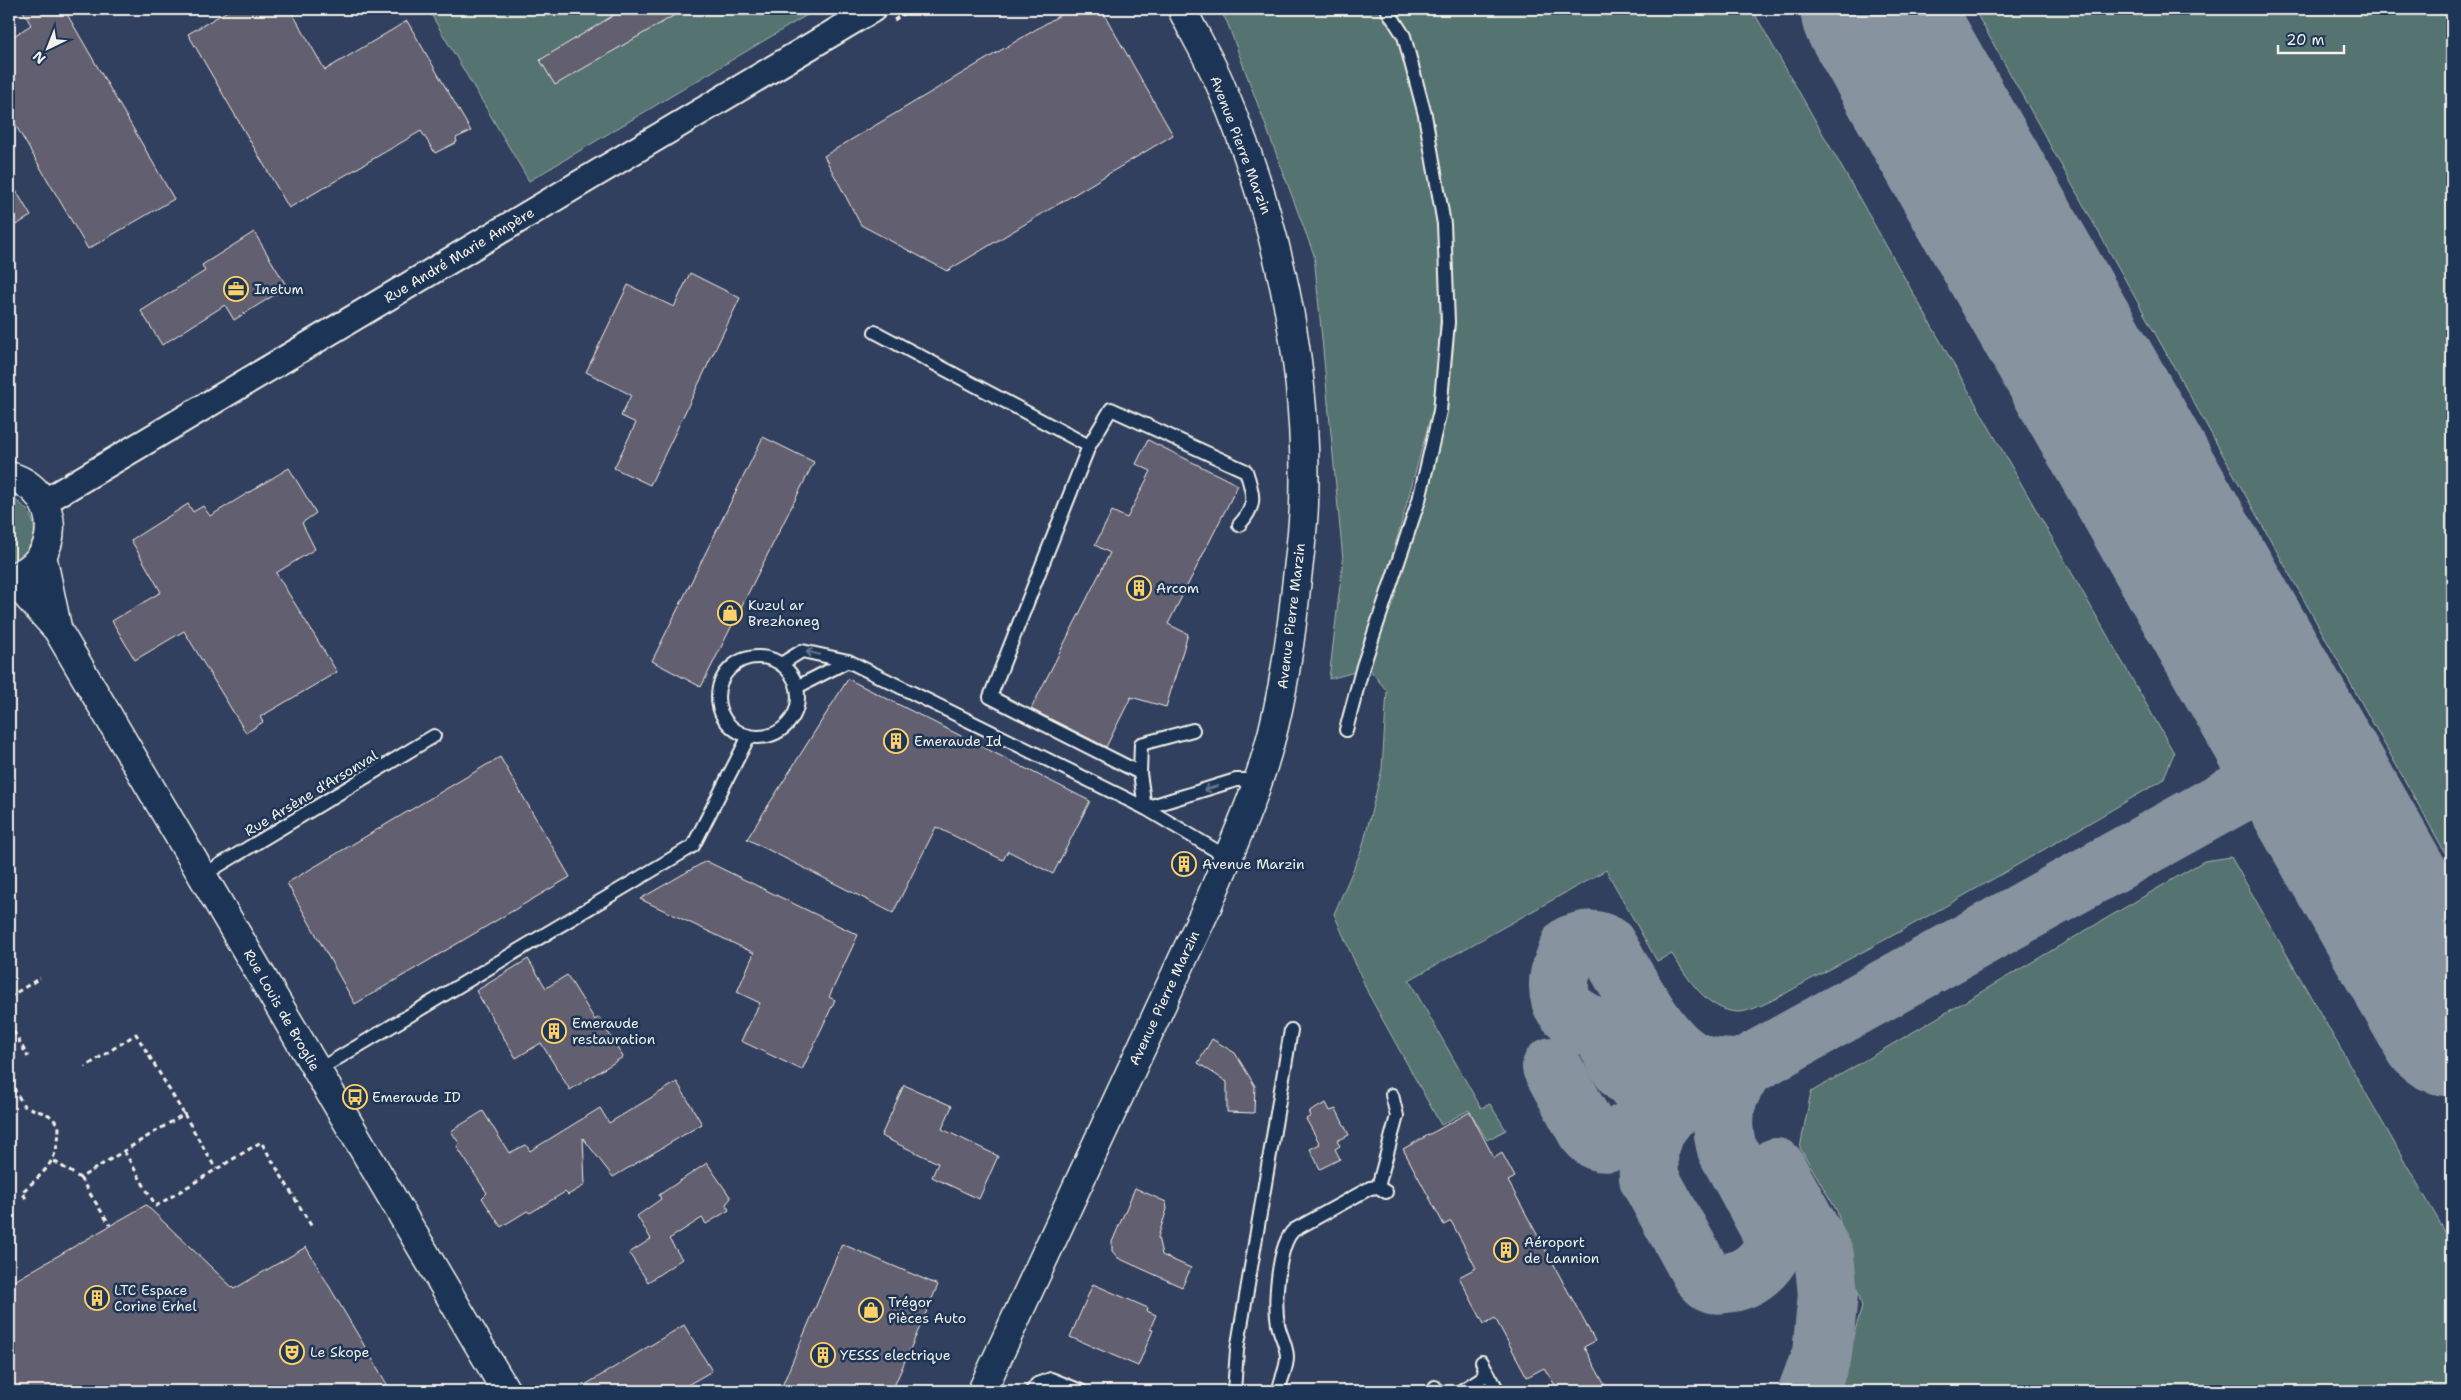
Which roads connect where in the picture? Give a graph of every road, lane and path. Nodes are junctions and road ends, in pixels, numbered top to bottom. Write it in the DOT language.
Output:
graph roads {
  1 [pos="873,9"];
  2 [pos="1182,9"];
  3 [pos="1391,9"];
  4 [pos="875,332"];
  5 [pos="1089,446"];
  6 [pos="9,476"];
  7 [pos="44,502"];
  8 [pos="1239,525"];
  9 [pos="42,555"];
  10 [pos="10,578"];
  11 [pos="58,629"];
  12 [pos="848,661"];
  13 [pos="781,664"];
  14 [pos="797,686"];
  15 [pos="1193,730"];
  16 [pos="1346,730"];
  17 [pos="434,736"];
  18 [pos="749,736"];
  19 [pos="1140,773"];
  20 [pos="1258,780"];
  21 [pos="1145,808"];
  22 [pos="1227,857"];
  23 [pos="203,875"];
  24 [pos="40,978"];
  25 [pos="9,998"];
  26 [pos="9,1023"];
  27 [pos="1291,1030"];
  28 [pos="28,1056"];
  29 [pos="85,1067"];
  30 [pos="318,1070"];
  31 [pos="9,1080"];
  32 [pos="1392,1095"];
  33 [pos="184,1114"];
  34 [pos="124,1151"];
  35 [pos="54,1160"];
  36 [pos="216,1169"];
  37 [pos="80,1178"];
  38 [pos="27,1200"];
  39 [pos="110,1225"];
  40 [pos="312,1227"];
  41 [pos="506,1391"];
  42 [pos="982,1391"];
  43 [pos="1032,1391"];
  44 [pos="1080,1391"];
  45 [pos="1234,1391"];
  46 [pos="1279,1391"];
  47 [pos="1461,1391"];
  48 [pos="1498,1391"];
  1 -- 7 [label="street, Rue André Marie Ampère"];
  2 -- 20 [label="main road, Avenue Pierre Marzin"];
  3 -- 16 [label="lane"];
  4 -- 5 [label="lane"];
  5 -- 8 [label="lane"];
  5 -- 19 [label="lane"];
  6 -- 7 [label="main road"];
  7 -- 9 [label="main road, Rue Louis de Broglie"];
  9 -- 10 [label="main road, Rue Louis de Broglie"];
  9 -- 11 [label="main road, Rue Louis de Broglie"];
  10 -- 11 [label="main road, Rue Louis de Broglie"];
  11 -- 23 [label="main road, Rue Louis de Broglie"];
  12 -- 13 [label="lane, one-way"];
  12 -- 14 [label="lane"];
  12 -- 21 [label="lane"];
  13 -- 14 [label="lane"];
  13 -- 18 [label="lane"];
  14 -- 18 [label="lane"];
  15 -- 19 [label="lane"];
  17 -- 23 [label="lane, Rue Arsène d'Arsonval"];
  18 -- 30 [label="lane"];
  19 -- 21 [label="lane"];
  20 -- 21 [label="lane, one-way"];
  20 -- 22 [label="main road, Avenue Pierre Marzin"];
  21 -- 22 [label="lane"];
  22 -- 42 [label="main road, Avenue Pierre Marzin"];
  23 -- 30 [label="main road, Rue Louis de Broglie"];
  24 -- 25 [label="path"];
  26 -- 28 [label="path"];
  27 -- 45 [label="lane"];
  29 -- 33 [label="path"];
  30 -- 41 [label="main road, Rue Louis de Broglie"];
  31 -- 35 [label="path"];
  32 -- 46 [label="lane"];
  33 -- 34 [label="path"];
  33 -- 36 [label="path"];
  34 -- 36 [label="path"];
  34 -- 37 [label="path"];
  35 -- 37 [label="path"];
  35 -- 38 [label="path"];
  36 -- 40 [label="path"];
  37 -- 39 [label="path"];
  43 -- 44 [label="lane"];
  47 -- 48 [label="lane"];
}
